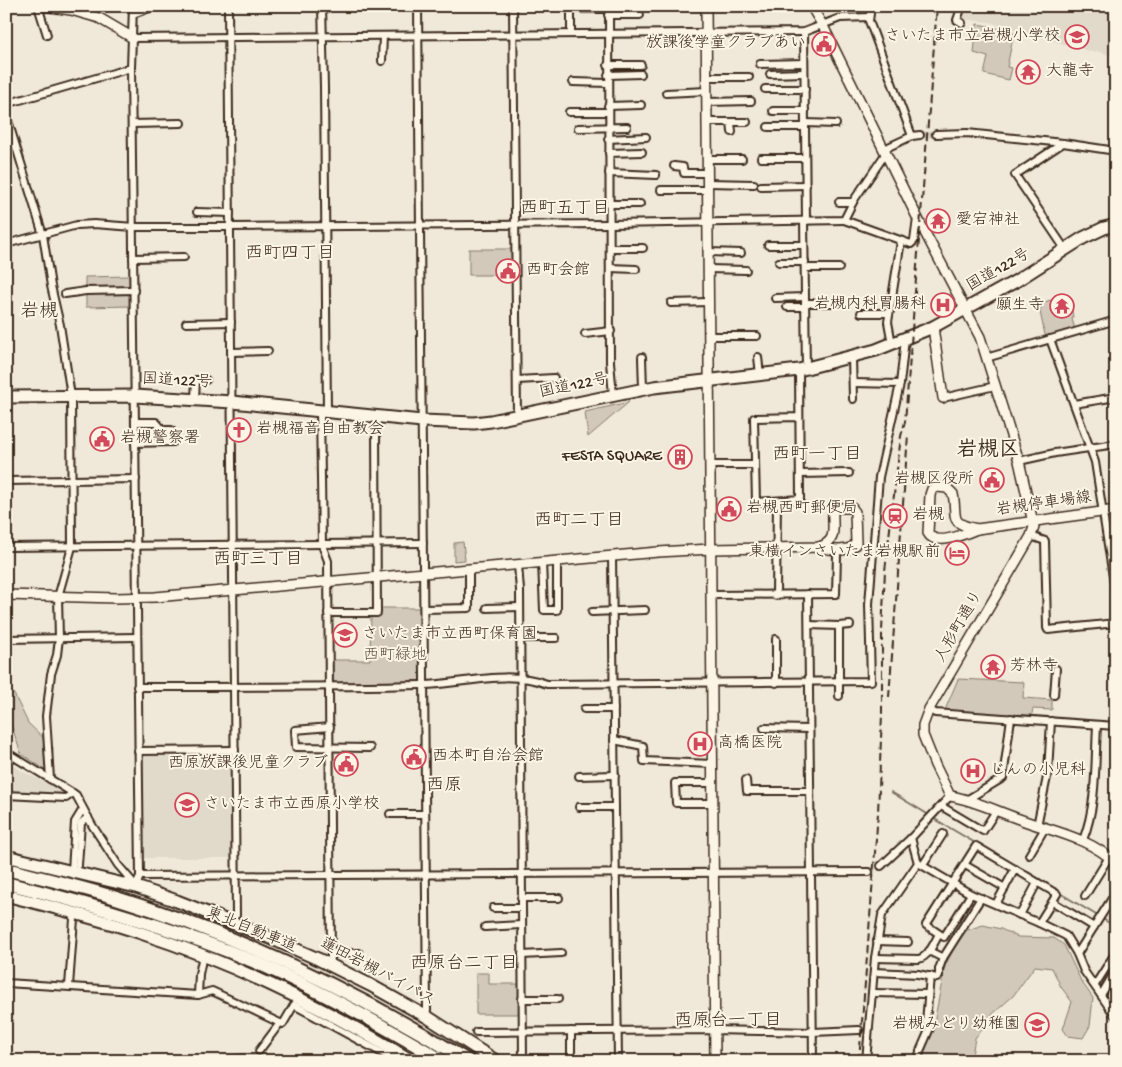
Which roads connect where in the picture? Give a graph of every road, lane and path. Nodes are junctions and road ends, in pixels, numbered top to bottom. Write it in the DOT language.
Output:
graph roads {
  1 [pos="38,6"];
  2 [pos="44,6"];
  3 [pos="133,6"];
  4 [pos="155,6"];
  5 [pos="228,6"];
  6 [pos="322,6"];
  7 [pos="418,6"];
  8 [pos="513,6"];
  9 [pos="706,6"];
  10 [pos="811,6"];
  11 [pos="871,6"];
  12 [pos="962,6"];
  13 [pos="71,8"];
  14 [pos="609,10"];
  15 [pos="133,14"];
  16 [pos="640,15"];
  17 [pos="869,17"];
  18 [pos="962,23"];
  19 [pos="823,26"];
  20 [pos="804,32"];
  21 [pos="706,33"];
  22 [pos="570,34"];
  23 [pos="608,34"];
  24 [pos="46,35"];
  25 [pos="383,36"];
  26 [pos="418,36"];
  27 [pos="514,36"];
  28 [pos="228,37"];
  29 [pos="133,38"];
  30 [pos="322,38"];
  31 [pos="382,61"];
  32 [pos="804,63"];
  33 [pos="760,64"];
  34 [pos="608,65"];
  35 [pos="641,65"];
  36 [pos="131,68"];
  37 [pos="804,73"];
  38 [pos="641,74"];
  39 [pos="770,74"];
  40 [pos="608,75"];
  41 [pos="706,77"];
  42 [pos="749,77"];
  43 [pos="573,82"];
  44 [pos="608,83"];
  45 [pos="766,89"];
  46 [pos="804,89"];
  47 [pos="707,91"];
  48 [pos="666,93"];
  49 [pos="751,101"];
  50 [pos="707,102"];
  51 [pos="6,104"];
  52 [pos="641,105"];
  53 [pos="608,109"];
  54 [pos="773,110"];
  55 [pos="805,111"];
  56 [pos="569,112"];
  57 [pos="6,114"];
  58 [pos="707,122"];
  59 [pos="731,122"];
  60 [pos="747,122"];
  61 [pos="181,123"];
  62 [pos="132,124"];
  63 [pos="836,124"];
  64 [pos="805,125"];
  65 [pos="627,127"];
  66 [pos="768,127"];
  67 [pos="578,128"];
  68 [pos="608,128"];
  69 [pos="732,132"];
  70 [pos="936,134"];
  71 [pos="920,135"];
  72 [pos="912,136"];
  73 [pos="646,137"];
  74 [pos="608,139"];
  75 [pos="1063,143"];
  76 [pos="885,151"];
  77 [pos="1116,151"];
  78 [pos="642,152"];
  79 [pos="609,153"];
  80 [pos="761,158"];
  81 [pos="805,158"];
  82 [pos="707,159"];
  83 [pos="742,159"];
  84 [pos="674,166"];
  85 [pos="609,173"];
  86 [pos="708,173"];
  87 [pos="656,175"];
  88 [pos="806,185"];
  89 [pos="708,186"];
  90 [pos="661,190"];
  91 [pos="839,202"];
  92 [pos="853,202"];
  93 [pos="609,204"];
  94 [pos="640,204"];
  95 [pos="197,212"];
  96 [pos="230,213"];
  97 [pos="917,217"];
  98 [pos="844,220"];
  99 [pos="805,221"];
  100 [pos="708,222"];
  101 [pos="420,224"];
  102 [pos="609,224"];
  103 [pos="516,225"];
  104 [pos="1116,225"];
  105 [pos="229,226"];
  106 [pos="325,226"];
  107 [pos="134,227"];
  108 [pos="43,234"];
  109 [pos="901,240"];
  110 [pos="6,244"];
  111 [pos="768,245"];
  112 [pos="804,246"];
  113 [pos="610,248"];
  114 [pos="643,248"];
  115 [pos="1065,249"];
  116 [pos="708,252"];
  117 [pos="741,253"];
  118 [pos="184,257"];
  119 [pos="133,258"];
  120 [pos="779,262"];
  121 [pos="805,265"];
  122 [pos="610,268"];
  123 [pos="839,268"];
  124 [pos="636,269"];
  125 [pos="709,269"];
  126 [pos="746,270"];
  127 [pos="134,290"];
  128 [pos="65,294"];
  129 [pos="775,298"];
  130 [pos="671,302"];
  131 [pos="709,302"];
  132 [pos="805,302"];
  133 [pos="838,303"];
  134 [pos="787,307"];
  135 [pos="965,310"];
  136 [pos="861,313"];
  137 [pos="889,313"];
  138 [pos="1116,320"];
  139 [pos="231,322"];
  140 [pos="186,323"];
  141 [pos="933,327"];
  142 [pos="611,331"];
  143 [pos="585,334"];
  144 [pos="709,336"];
  145 [pos="757,336"];
  146 [pos="905,339"];
  147 [pos="1050,339"];
  148 [pos="892,344"];
  149 [pos="268,351"];
  150 [pos="231,352"];
  151 [pos="642,357"];
  152 [pos="758,357"];
  153 [pos="852,357"];
  154 [pos="986,358"];
  155 [pos="802,370"];
  156 [pos="760,375"];
  157 [pos="554,378"];
  158 [pos="206,380"];
  159 [pos="517,380"];
  160 [pos="710,381"];
  161 [pos="853,384"];
  162 [pos="900,384"];
  163 [pos="995,386"];
  164 [pos="643,389"];
  165 [pos="613,395"];
  166 [pos="71,396"];
  167 [pos="135,396"];
  168 [pos="6,397"];
  169 [pos="1116,397"];
  170 [pos="194,398"];
  171 [pos="943,398"];
  172 [pos="853,399"];
  173 [pos="232,402"];
  174 [pos="1074,404"];
  175 [pos="323,410"];
  176 [pos="378,416"];
  177 [pos="516,416"];
  178 [pos="799,417"];
  179 [pos="422,420"];
  180 [pos="135,422"];
  181 [pos="135,443"];
  182 [pos="1116,444"];
  183 [pos="1091,448"];
  184 [pos="1019,461"];
  185 [pos="710,465"];
  186 [pos="755,466"];
  187 [pos="850,473"];
  188 [pos="800,474"];
  189 [pos="72,480"];
  190 [pos="136,480"];
  191 [pos="6,481"];
  192 [pos="777,501"];
  193 [pos="1116,510"];
  194 [pos="1102,512"];
  195 [pos="1033,521"];
  196 [pos="977,529"];
  197 [pos="1031,536"];
  198 [pos="832,538"];
  199 [pos="423,543"];
  200 [pos="233,544"];
  201 [pos="322,545"];
  202 [pos="377,545"];
  203 [pos="136,546"];
  204 [pos="6,547"];
  205 [pos="72,547"];
  206 [pos="776,548"];
  207 [pos="819,548"];
  208 [pos="711,549"];
  209 [pos="838,552"];
  210 [pos="612,556"];
  211 [pos="557,561"];
  212 [pos="542,562"];
  213 [pos="518,564"];
  214 [pos="469,569"];
  215 [pos="423,574"];
  216 [pos="378,578"];
  217 [pos="328,582"];
  218 [pos="233,590"];
  219 [pos="808,594"];
  220 [pos="6,595"];
  221 [pos="712,595"];
  222 [pos="776,596"];
  223 [pos="1116,596"];
  224 [pos="58,597"];
  225 [pos="136,598"];
  226 [pos="520,607"];
  227 [pos="487,608"];
  228 [pos="424,609"];
  229 [pos="645,610"];
  230 [pos="613,611"];
  231 [pos="592,612"];
  232 [pos="328,613"];
  233 [pos="1116,623"];
  234 [pos="850,625"];
  235 [pos="808,626"];
  236 [pos="839,626"];
  237 [pos="59,638"];
  238 [pos="137,638"];
  239 [pos="520,638"];
  240 [pos="556,638"];
  241 [pos="6,639"];
  242 [pos="776,639"];
  243 [pos="1056,669"];
  244 [pos="520,678"];
  245 [pos="838,681"];
  246 [pos="810,682"];
  247 [pos="711,683"];
  248 [pos="776,683"];
  249 [pos="614,684"];
  250 [pos="425,685"];
  251 [pos="330,686"];
  252 [pos="138,687"];
  253 [pos="233,687"];
  254 [pos="1054,695"];
  255 [pos="839,696"];
  256 [pos="584,709"];
  257 [pos="614,709"];
  258 [pos="929,709"];
  259 [pos="1010,718"];
  260 [pos="1052,721"];
  261 [pos="1097,725"];
  262 [pos="1116,726"];
  263 [pos="330,727"];
  264 [pos="764,728"];
  265 [pos="809,729"];
  266 [pos="614,740"];
  267 [pos="330,747"];
  268 [pos="370,748"];
  269 [pos="235,750"];
  270 [pos="138,751"];
  271 [pos="6,752"];
  272 [pos="712,764"];
  273 [pos="614,775"];
  274 [pos="579,776"];
  275 [pos="50,779"];
  276 [pos="746,780"];
  277 [pos="712,783"];
  278 [pos="809,791"];
  279 [pos="73,793"];
  280 [pos="6,794"];
  281 [pos="950,796"];
  282 [pos="968,799"];
  283 [pos="713,803"];
  284 [pos="615,806"];
  285 [pos="941,806"];
  286 [pos="579,807"];
  287 [pos="83,809"];
  288 [pos="996,810"];
  289 [pos="390,814"];
  290 [pos="425,814"];
  291 [pos="88,817"];
  292 [pos="1041,827"];
  293 [pos="943,834"];
  294 [pos="911,838"];
  295 [pos="1083,840"];
  296 [pos="1029,855"];
  297 [pos="6,856"];
  298 [pos="1112,860"];
  299 [pos="921,864"];
  300 [pos="965,865"];
  301 [pos="881,866"];
  302 [pos="75,868"];
  303 [pos="1015,869"];
  304 [pos="6,870"];
  305 [pos="810,872"];
  306 [pos="869,872"];
  307 [pos="521,874"];
  308 [pos="616,874"];
  309 [pos="714,874"];
  310 [pos="331,875"];
  311 [pos="425,875"];
  312 [pos="235,876"];
  313 [pos="138,882"];
  314 [pos="6,883"];
  315 [pos="1038,883"];
  316 [pos="954,884"];
  317 [pos="1005,888"];
  318 [pos="1116,892"];
  319 [pos="971,894"];
  320 [pos="6,895"];
  321 [pos="1085,896"];
  322 [pos="521,898"];
  323 [pos="559,898"];
  324 [pos="981,898"];
  325 [pos="1052,902"];
  326 [pos="996,904"];
  327 [pos="493,908"];
  328 [pos="521,908"];
  329 [pos="236,915"];
  330 [pos="1020,915"];
  331 [pos="74,920"];
  332 [pos="1039,923"];
  333 [pos="521,925"];
  334 [pos="485,927"];
  335 [pos="1094,927"];
  336 [pos="941,935"];
  337 [pos="878,941"];
  338 [pos="908,942"];
  339 [pos="954,942"];
  340 [pos="929,951"];
  341 [pos="1116,952"];
  342 [pos="358,953"];
  343 [pos="561,953"];
  344 [pos="1077,954"];
  345 [pos="203,955"];
  346 [pos="522,955"];
  347 [pos="875,958"];
  348 [pos="943,958"];
  349 [pos="1116,970"];
  350 [pos="874,972"];
  351 [pos="930,976"];
  352 [pos="6,983"];
  353 [pos="69,986"];
  354 [pos="1095,986"];
  355 [pos="872,993"];
  356 [pos="928,994"];
  357 [pos="198,995"];
  358 [pos="1101,995"];
  359 [pos="522,998"];
  360 [pos="558,999"];
  361 [pos="427,1010"];
  362 [pos="1115,1012"];
  363 [pos="280,1023"];
  364 [pos="714,1030"];
  365 [pos="859,1030"];
  366 [pos="522,1031"];
  367 [pos="571,1031"];
  368 [pos="617,1031"];
  369 [pos="476,1032"];
  370 [pos="813,1032"];
  371 [pos="260,1051"];
  372 [pos="655,1060"];
  373 [pos="397,1061"];
  374 [pos="412,1061"];
  375 [pos="443,1061"];
  376 [pos="468,1061"];
  377 [pos="496,1061"];
  378 [pos="523,1061"];
  379 [pos="571,1061"];
  380 [pos="618,1061"];
  381 [pos="640,1061"];
  382 [pos="715,1061"];
  383 [pos="813,1061"];
  384 [pos="866,1061"];
  385 [pos="918,1061"];
  1 -- 24 [label="street"];
  2 -- 13 [label="street"];
  3 -- 15 [label="street"];
  4 -- 15 [label="street"];
  5 -- 28 [label="street"];
  6 -- 30 [label="street"];
  7 -- 26 [label="street"];
  8 -- 27 [label="street"];
  9 -- 21 [label="street"];
  10 -- 19 [label="street"];
  11 -- 17 [label="street"];
  12 -- 18 [label="street"];
  13 -- 29 [label="street"];
  14 -- 16 [label="street"];
  14 -- 22 [label="street"];
  14 -- 23 [label="street"];
  15 -- 29 [label="street"];
  17 -- 19 [label="street"];
  17 -- 72 [label="street"];
  19 -- 20 [label="street"];
  19 -- 76 [label="street"];
  20 -- 21 [label="street"];
  20 -- 32 [label="street"];
  21 -- 23 [label="street"];
  21 -- 41 [label="street"];
  22 -- 23 [label="street"];
  22 -- 27 [label="street"];
  23 -- 34 [label="street"];
  25 -- 26 [label="street"];
  25 -- 30 [label="street"];
  25 -- 31 [label="street"];
  26 -- 27 [label="street"];
  26 -- 101 [label="street"];
  27 -- 103 [label="street"];
  28 -- 29 [label="street"];
  28 -- 30 [label="street"];
  28 -- 96 [label="street"];
  29 -- 36 [label="street"];
  30 -- 106 [label="street"];
  32 -- 33 [label="street"];
  32 -- 37 [label="street"];
  34 -- 35 [label="street"];
  34 -- 40 [label="street"];
  36 -- 51 [label="street"];
  36 -- 62 [label="street"];
  37 -- 39 [label="street"];
  37 -- 46 [label="street"];
  38 -- 40 [label="street"];
  40 -- 44 [label="street"];
  41 -- 42 [label="street"];
  41 -- 47 [label="street"];
  43 -- 44 [label="street"];
  44 -- 53 [label="street"];
  45 -- 46 [label="street"];
  46 -- 55 [label="street"];
  47 -- 48 [label="street"];
  47 -- 50 [label="street"];
  49 -- 50 [label="street"];
  50 -- 58 [label="street"];
  52 -- 53 [label="street"];
  53 -- 56 [label="street"];
  53 -- 68 [label="street"];
  54 -- 55 [label="street"];
  55 -- 64 [label="street"];
  57 -- 108 [label="street"];
  58 -- 59 [label="street"];
  58 -- 82 [label="street"];
  59 -- 60 [label="street"];
  59 -- 69 [label="street"];
  61 -- 62 [label="street"];
  62 -- 107 [label="street"];
  63 -- 64 [label="street"];
  64 -- 66 [label="street"];
  64 -- 81 [label="street"];
  65 -- 68 [label="street"];
  67 -- 68 [label="street"];
  68 -- 74 [label="street"];
  70 -- 75 [label="street"];
  71 -- 72 [label="street"];
  72 -- 76 [label="street"];
  73 -- 74 [label="street"];
  74 -- 79 [label="street"];
  75 -- 77 [label="street"];
  75 -- 115 [label="street"];
  76 -- 92 [label="street"];
  76 -- 97 [label="street"];
  78 -- 79 [label="street"];
  79 -- 85 [label="street"];
  80 -- 81 [label="street"];
  81 -- 88 [label="street"];
  82 -- 83 [label="street"];
  82 -- 86 [label="street"];
  84 -- 86 [label="street"];
  85 -- 87 [label="street"];
  85 -- 93 [label="street"];
  86 -- 89 [label="street"];
  88 -- 89 [label="street"];
  88 -- 99 [label="street"];
  89 -- 90 [label="street"];
  89 -- 100 [label="street"];
  91 -- 92 [label="street"];
  92 -- 98 [label="street"];
  93 -- 94 [label="street"];
  93 -- 102 [label="street"];
  95 -- 96 [label="street"];
  96 -- 105 [label="street"];
  97 -- 109 [label="street"];
  97 -- 135 [label="street"];
  98 -- 99 [label="street"];
  98 -- 109 [label="street"];
  99 -- 100 [label="street"];
  99 -- 112 [label="street"];
  100 -- 102 [label="street"];
  100 -- 116 [label="street"];
  101 -- 103 [label="street"];
  101 -- 106 [label="street"];
  101 -- 179 [label="street"];
  102 -- 103 [label="street"];
  102 -- 113 [label="street"];
  103 -- 159 [label="street"];
  104 -- 115 [label="highway, 国道122号"];
  105 -- 106 [label="street"];
  105 -- 107 [label="street"];
  105 -- 139 [label="street"];
  106 -- 175 [label="street"];
  107 -- 108 [label="street"];
  107 -- 119 [label="street"];
  108 -- 110 [label="street"];
  108 -- 166 [label="street"];
  109 -- 137 [label="street"];
  111 -- 112 [label="street"];
  112 -- 121 [label="street"];
  113 -- 114 [label="street"];
  113 -- 122 [label="street"];
  115 -- 135 [label="highway, 国道122号"];
  116 -- 117 [label="street"];
  116 -- 125 [label="street"];
  118 -- 119 [label="street"];
  119 -- 127 [label="street"];
  120 -- 121 [label="street"];
  121 -- 123 [label="street"];
  121 -- 132 [label="street"];
  122 -- 124 [label="street"];
  122 -- 142 [label="street"];
  125 -- 126 [label="street"];
  125 -- 131 [label="street"];
  127 -- 128 [label="street"];
  127 -- 167 [label="street"];
  129 -- 132 [label="street"];
  130 -- 131 [label="street"];
  131 -- 144 [label="street"];
  132 -- 133 [label="street"];
  132 -- 134 [label="street"];
  132 -- 155 [label="street"];
  135 -- 141 [label="highway, 国道122号"];
  135 -- 154 [label="street"];
  136 -- 137 [label="street"];
  137 -- 148 [label="street"];
  138 -- 147 [label="street"];
  139 -- 140 [label="street"];
  139 -- 150 [label="street"];
  141 -- 146 [label="highway, 国道122号"];
  141 -- 171 [label="street"];
  142 -- 143 [label="street"];
  142 -- 165 [label="street"];
  144 -- 145 [label="street"];
  144 -- 160 [label="street"];
  146 -- 148 [label="highway, 国道122号"];
  146 -- 162 [label="street"];
  147 -- 154 [label="street"];
  147 -- 174 [label="street"];
  148 -- 153 [label="highway, 国道122号"];
  149 -- 150 [label="street"];
  150 -- 173 [label="street"];
  151 -- 164 [label="street"];
  152 -- 156 [label="street"];
  153 -- 155 [label="highway, 国道122号"];
  153 -- 161 [label="street"];
  154 -- 163 [label="street"];
  155 -- 156 [label="highway, 国道122号"];
  155 -- 178 [label="street"];
  156 -- 160 [label="highway, 国道122号"];
  157 -- 159 [label="street"];
  158 -- 170 [label="street"];
  159 -- 177 [label="street"];
  160 -- 164 [label="highway, 国道122号"];
  160 -- 185 [label="street"];
  161 -- 162 [label="street"];
  161 -- 172 [label="street"];
  162 -- 245 [label="street"];
  163 -- 171 [label="street"];
  163 -- 184 [label="street"];
  164 -- 165 [label="highway, 国道122号"];
  165 -- 177 [label="highway, 国道122号"];
  166 -- 167 [label="highway, 国道122号"];
  166 -- 168 [label="highway, 国道122号"];
  166 -- 189 [label="street"];
  167 -- 170 [label="highway, 国道122号"];
  167 -- 180 [label="street"];
  169 -- 174 [label="street"];
  170 -- 173 [label="highway, 国道122号"];
  173 -- 175 [label="highway, 国道122号"];
  173 -- 200 [label="street"];
  174 -- 183 [label="street"];
  175 -- 176 [label="highway, 国道122号"];
  175 -- 201 [label="street"];
  176 -- 179 [label="highway, 国道122号"];
  176 -- 202 [label="street"];
  177 -- 179 [label="highway, 国道122号"];
  178 -- 186 [label="street"];
  178 -- 188 [label="street"];
  179 -- 199 [label="street"];
  180 -- 181 [label="street"];
  180 -- 181 [label="street"];
  181 -- 190 [label="street"];
  182 -- 183 [label="street"];
  183 -- 184 [label="street"];
  183 -- 194 [label="street"];
  184 -- 195 [label="street"];
  185 -- 186 [label="street"];
  185 -- 208 [label="street"];
  186 -- 192 [label="street"];
  187 -- 188 [label="street"];
  188 -- 192 [label="street"];
  189 -- 190 [label="street"];
  189 -- 191 [label="street"];
  189 -- 205 [label="street"];
  190 -- 203 [label="street"];
  192 -- 206 [label="street"];
  193 -- 194 [label="street, 岩槻停車場線"];
  194 -- 195 [label="street, 岩槻停車場線"];
  194 -- 223 [label="street"];
  195 -- 196 [label="street, 岩槻停車場線"];
  195 -- 197 [label="street"];
  196 -- 196 [label="street, 岩槻停車場線"];
  197 -- 233 [label="street"];
  197 -- 258 [label="street, 人形町通り"];
  198 -- 207 [label="street"];
  198 -- 209 [label="street"];
  198 -- 209 [label="street"];
  199 -- 202 [label="street"];
  199 -- 215 [label="street"];
  200 -- 201 [label="street"];
  200 -- 203 [label="street"];
  200 -- 218 [label="street"];
  201 -- 202 [label="street"];
  201 -- 217 [label="street"];
  202 -- 216 [label="street"];
  203 -- 205 [label="street"];
  203 -- 225 [label="street"];
  204 -- 205 [label="street"];
  205 -- 224 [label="street"];
  206 -- 207 [label="street"];
  206 -- 208 [label="street"];
  206 -- 222 [label="street"];
  207 -- 209 [label="street"];
  208 -- 210 [label="street"];
  208 -- 221 [label="street"];
  209 -- 219 [label="street"];
  210 -- 211 [label="street"];
  210 -- 230 [label="street"];
  211 -- 212 [label="street"];
  211 -- 212 [label="street"];
  212 -- 213 [label="street"];
  213 -- 214 [label="street"];
  213 -- 226 [label="street"];
  214 -- 215 [label="street"];
  214 -- 228 [label="street"];
  215 -- 216 [label="street"];
  215 -- 228 [label="street"];
  216 -- 217 [label="street"];
  216 -- 232 [label="street"];
  217 -- 218 [label="street"];
  217 -- 232 [label="street"];
  218 -- 225 [label="street"];
  218 -- 253 [label="street"];
  219 -- 222 [label="street"];
  219 -- 235 [label="street"];
  220 -- 224 [label="street"];
  221 -- 222 [label="street"];
  221 -- 247 [label="street"];
  224 -- 225 [label="street"];
  224 -- 237 [label="street"];
  225 -- 238 [label="street"];
  226 -- 227 [label="street"];
  226 -- 239 [label="street"];
  228 -- 250 [label="street"];
  229 -- 230 [label="street"];
  230 -- 231 [label="street"];
  230 -- 249 [label="street"];
  232 -- 251 [label="street"];
  234 -- 236 [label="street"];
  235 -- 236 [label="street"];
  235 -- 246 [label="street"];
  236 -- 245 [label="street"];
  237 -- 238 [label="street"];
  237 -- 241 [label="street"];
  237 -- 275 [label="street"];
  238 -- 252 [label="street"];
  239 -- 240 [label="street"];
  239 -- 244 [label="street"];
  242 -- 248 [label="street"];
  243 -- 254 [label="street"];
  244 -- 249 [label="street"];
  244 -- 250 [label="street"];
  244 -- 307 [label="street"];
  245 -- 246 [label="street"];
  245 -- 255 [label="street"];
  246 -- 248 [label="street"];
  246 -- 265 [label="street"];
  247 -- 248 [label="street"];
  247 -- 249 [label="street"];
  247 -- 272 [label="street"];
  249 -- 257 [label="street"];
  250 -- 251 [label="street"];
  250 -- 290 [label="street"];
  251 -- 253 [label="street"];
  251 -- 263 [label="street"];
  252 -- 253 [label="street"];
  252 -- 270 [label="street"];
  253 -- 269 [label="street"];
  256 -- 257 [label="street"];
  257 -- 266 [label="street"];
  258 -- 259 [label="street"];
  258 -- 281 [label="street, 人形町通り"];
  259 -- 260 [label="street"];
  259 -- 282 [label="street"];
  260 -- 261 [label="street"];
  260 -- 292 [label="street"];
  261 -- 262 [label="street"];
  261 -- 295 [label="street"];
  263 -- 267 [label="street"];
  263 -- 267 [label="street"];
  264 -- 265 [label="street"];
  265 -- 278 [label="street"];
  266 -- 272 [label="street"];
  266 -- 273 [label="street"];
  267 -- 268 [label="street"];
  267 -- 310 [label="street"];
  269 -- 270 [label="street"];
  269 -- 312 [label="street"];
  270 -- 313 [label="street"];
  271 -- 275 [label="street"];
  272 -- 277 [label="street"];
  273 -- 274 [label="street"];
  273 -- 284 [label="street"];
  275 -- 279 [label="street"];
  276 -- 278 [label="street"];
  277 -- 283 [label="street"];
  277 -- 283 [label="street"];
  278 -- 305 [label="street"];
  279 -- 280 [label="street"];
  279 -- 287 [label="street"];
  281 -- 282 [label="street"];
  281 -- 285 [label="street"];
  282 -- 288 [label="street"];
  283 -- 309 [label="street"];
  284 -- 286 [label="street"];
  284 -- 308 [label="street"];
  285 -- 288 [label="street"];
  285 -- 294 [label="street"];
  287 -- 291 [label="street"];
  287 -- 302 [label="street"];
  288 -- 292 [label="street"];
  289 -- 290 [label="street"];
  290 -- 311 [label="street"];
  291 -- 302 [label="street"];
  291 -- 313 [label="street"];
  292 -- 295 [label="street"];
  292 -- 296 [label="street"];
  293 -- 299 [label="street"];
  294 -- 299 [label="street"];
  294 -- 301 [label="street"];
  295 -- 298 [label="street"];
  297 -- 302 [label="highway, 蓮田岩槻バイパス"];
  298 -- 321 [label="street"];
  299 -- 316 [label="street"];
  299 -- 337 [label="street"];
  300 -- 303 [label="street"];
  300 -- 316 [label="street"];
  300 -- 317 [label="street"];
  302 -- 313 [label="highway, 蓮田岩槻バイパス"];
  303 -- 315 [label="street"];
  303 -- 317 [label="street"];
  304 -- 376 [label="highway, 東北自動車道"];
  305 -- 306 [label="street"];
  305 -- 309 [label="street"];
  305 -- 370 [label="street"];
  307 -- 308 [label="street"];
  307 -- 311 [label="street"];
  307 -- 322 [label="street"];
  308 -- 309 [label="street"];
  308 -- 368 [label="street"];
  309 -- 364 [label="street"];
  310 -- 311 [label="street"];
  310 -- 312 [label="street"];
  310 -- 342 [label="street"];
  311 -- 361 [label="street"];
  312 -- 313 [label="street"];
  312 -- 329 [label="street"];
  313 -- 377 [label="highway, 蓮田岩槻バイパス"];
  314 -- 375 [label="highway, 東北自動車道"];
  315 -- 325 [label="street"];
  315 -- 330 [label="street"];
  316 -- 319 [label="street"];
  316 -- 336 [label="street"];
  317 -- 326 [label="street"];
  318 -- 335 [label="street"];
  319 -- 324 [label="street"];
  319 -- 336 [label="street"];
  320 -- 345 [label="highway"];
  322 -- 323 [label="street"];
  322 -- 328 [label="street"];
  324 -- 326 [label="street"];
  324 -- 339 [label="street"];
  325 -- 332 [label="street"];
  325 -- 335 [label="street"];
  326 -- 330 [label="street"];
  327 -- 328 [label="street"];
  328 -- 333 [label="street"];
  330 -- 332 [label="street"];
  331 -- 353 [label="street"];
  332 -- 344 [label="street"];
  333 -- 334 [label="street"];
  333 -- 346 [label="street"];
  335 -- 344 [label="street"];
  336 -- 339 [label="street"];
  336 -- 340 [label="street"];
  337 -- 338 [label="street"];
  337 -- 347 [label="street"];
  339 -- 348 [label="street"];
  340 -- 347 [label="street"];
  340 -- 348 [label="street"];
  341 -- 354 [label="street"];
  343 -- 346 [label="street"];
  344 -- 354 [label="street"];
  345 -- 357 [label="street"];
  345 -- 374 [label="highway"];
  346 -- 359 [label="street"];
  347 -- 350 [label="street"];
  348 -- 351 [label="street"];
  349 -- 358 [label="street"];
  350 -- 351 [label="street"];
  350 -- 355 [label="street"];
  351 -- 356 [label="street"];
  352 -- 353 [label="street"];
  353 -- 357 [label="street"];
  354 -- 358 [label="street"];
  355 -- 356 [label="street"];
  355 -- 384 [label="street"];
  356 -- 385 [label="street"];
  357 -- 363 [label="street"];
  358 -- 362 [label="street"];
  359 -- 360 [label="street"];
  359 -- 366 [label="street"];
  363 -- 371 [label="street"];
  363 -- 373 [label="street"];
  364 -- 368 [label="street"];
  364 -- 370 [label="street"];
  364 -- 382 [label="street"];
  365 -- 370 [label="street"];
  366 -- 367 [label="street"];
  366 -- 369 [label="street"];
  366 -- 378 [label="street"];
  367 -- 368 [label="street"];
  367 -- 379 [label="street"];
  368 -- 380 [label="street"];
  370 -- 383 [label="street"];
  372 -- 381 [label="street"];
}
